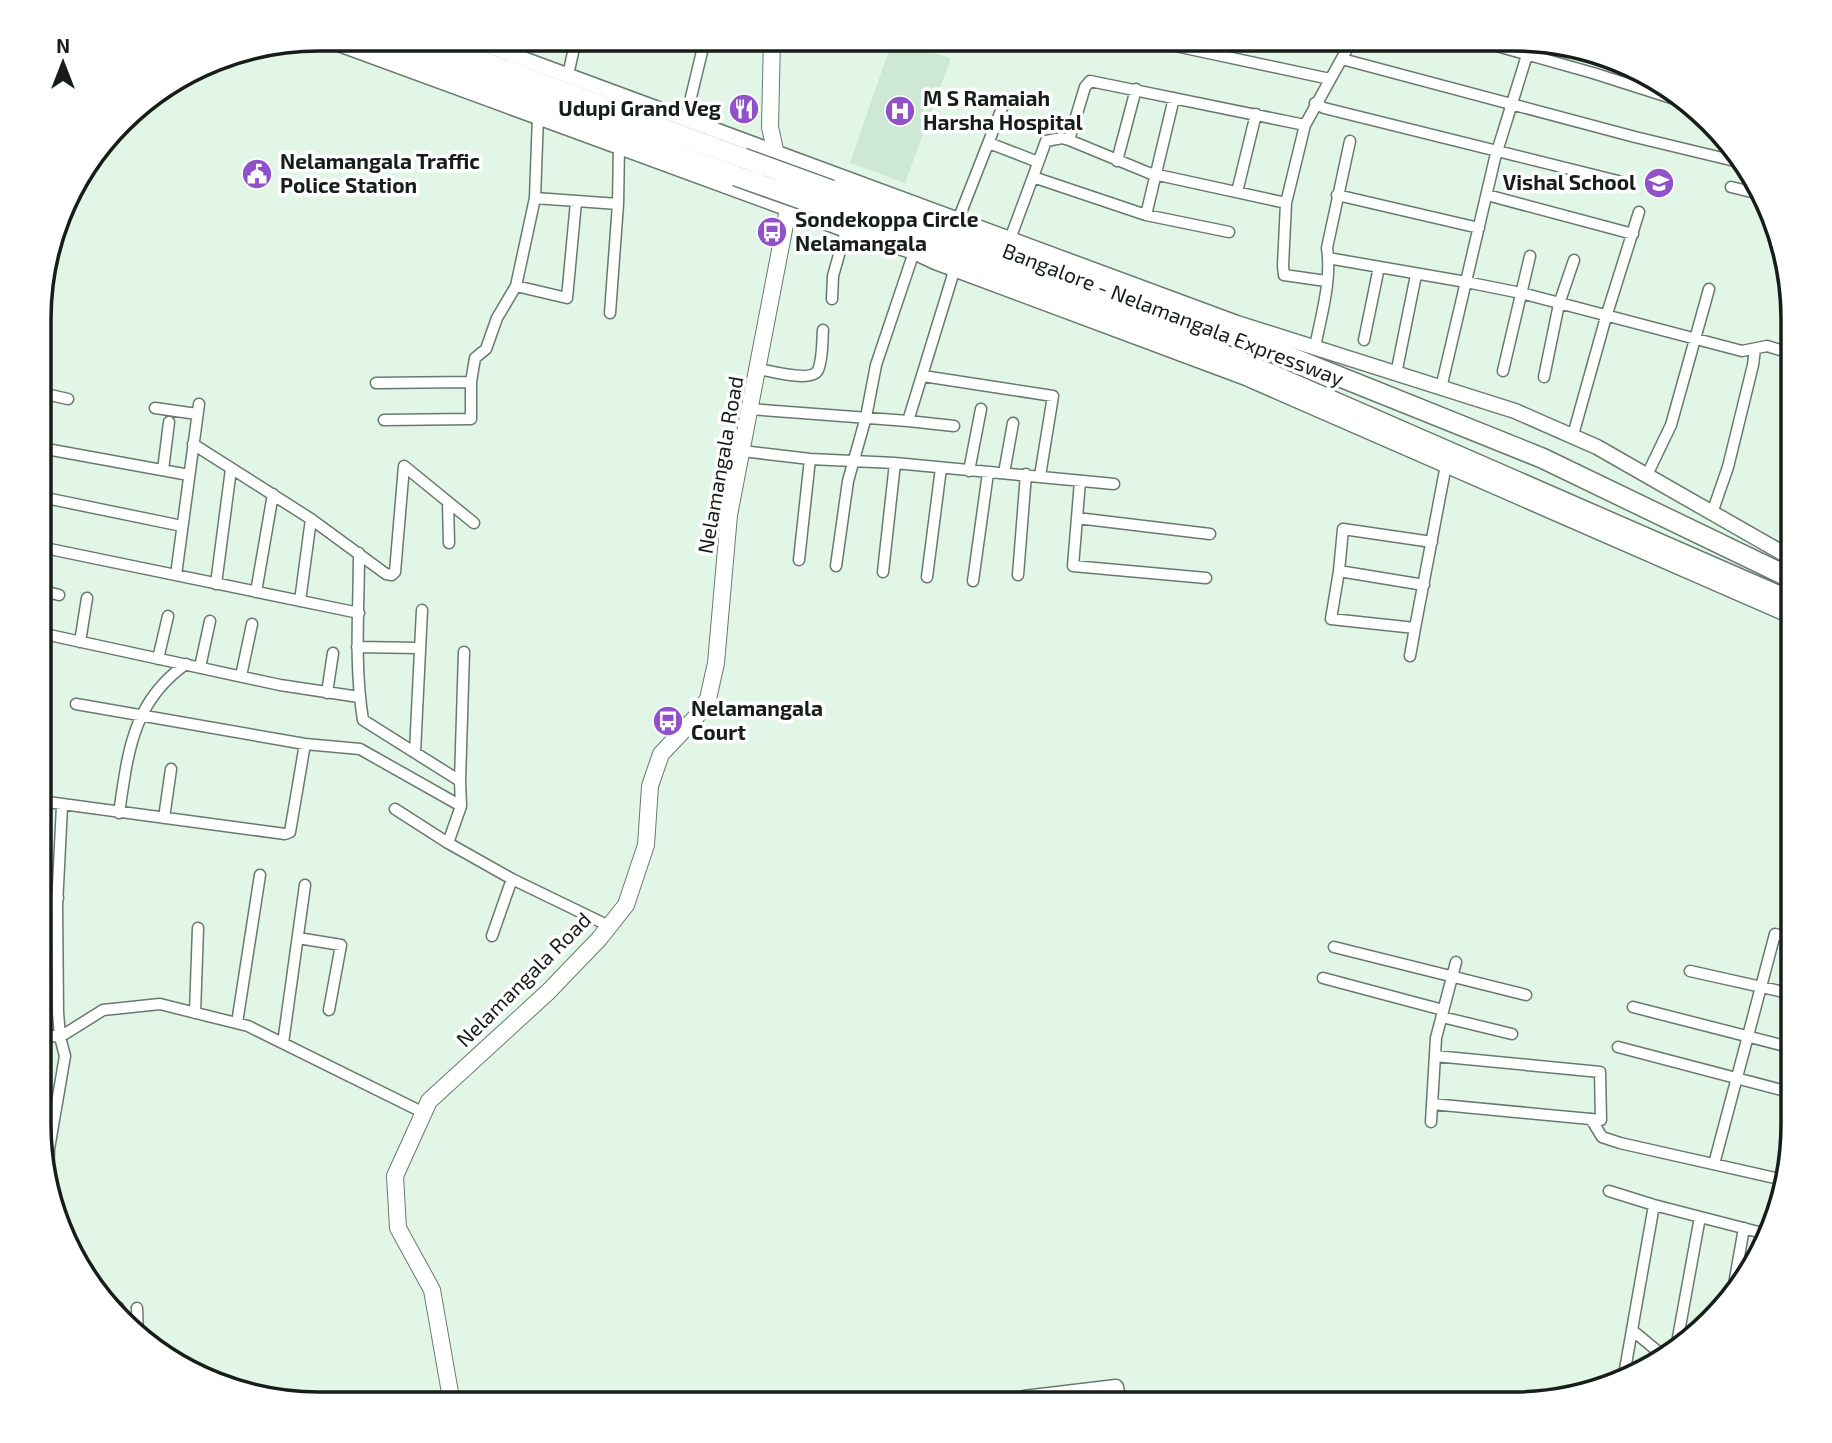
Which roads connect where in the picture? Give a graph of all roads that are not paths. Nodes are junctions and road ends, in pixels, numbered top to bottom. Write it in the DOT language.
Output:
graph roads {
  1 [pos="360,51"];
  2 [pos="406,51"];
  3 [pos="454,51"];
  4 [pos="504,51"];
  5 [pos="573,51"];
  6 [pos="702,51"];
  7 [pos="772,51"];
  8 [pos="1199,51"];
  9 [pos="1346,51"];
  10 [pos="1516,51"];
  11 [pos="1528,51"];
  12 [pos="1527,54"];
  13 [pos="1342,59"];
  14 [pos="568,75"];
  15 [pos="1330,79"];
  16 [pos="1642,84"];
  17 [pos="1136,89"];
  18 [pos="1174,98"];
  19 [pos="1315,103"];
  20 [pos="1512,104"];
  21 [pos="1002,108"];
  22 [pos="1255,114"];
  23 [pos="538,116"];
  24 [pos="686,118"];
  25 [pos="1305,125"];
  26 [pos="1069,140"];
  27 [pos="1350,141"];
  28 [pos="989,143"];
  29 [pos="619,146"];
  30 [pos="774,150"];
  31 [pos="1498,150"];
  32 [pos="1728,159"];
  33 [pos="1117,161"];
  34 [pos="1038,162"];
  35 [pos="740,167"];
  36 [pos="1157,175"];
  37 [pos="1033,177"];
  38 [pos="1622,182"];
  39 [pos="1731,187"];
  40 [pos="1749,191"];
  41 [pos="1237,192"];
  42 [pos="1337,195"];
  43 [pos="1487,195"];
  44 [pos="535,198"];
  45 [pos="829,199"];
  46 [pos="576,202"];
  47 [pos="1286,203"];
  48 [pos="618,204"];
  49 [pos="788,209"];
  50 [pos="1639,212"];
  51 [pos="1146,215"];
  52 [pos="958,220"];
  53 [pos="1479,228"];
  54 [pos="846,230"];
  55 [pos="1229,232"];
  56 [pos="1633,234"];
  57 [pos="1010,239"];
  58 [pos="914,252"];
  59 [pos="1530,256"];
  60 [pos="1328,258"];
  61 [pos="1574,260"];
  62 [pos="1378,267"];
  63 [pos="955,268"];
  64 [pos="1416,275"];
  65 [pos="1326,281"];
  66 [pos="1466,282"];
  67 [pos="516,286"];
  68 [pos="1709,289"];
  69 [pos="1521,293"];
  70 [pos="832,299"];
  71 [pos="1559,304"];
  72 [pos="610,313"];
  73 [pos="1606,317"];
  74 [pos="823,330"];
  75 [pos="1696,338"];
  76 [pos="1364,340"];
  77 [pos="1315,347"];
  78 [pos="1755,349"];
  79 [pos="1781,350"];
  80 [pos="758,369"];
  81 [pos="1503,371"];
  82 [pos="1396,374"];
  83 [pos="923,376"];
  84 [pos="1544,377"];
  85 [pos="471,382"];
  86 [pos="376,383"];
  87 [pos="1441,388"];
  88 [pos="51,395"];
  89 [pos="68,399"];
  90 [pos="155,408"];
  91 [pos="750,409"];
  92 [pos="981,409"];
  93 [pos="866,417"];
  94 [pos="384,420"];
  95 [pos="908,421"];
  96 [pos="169,422"];
  97 [pos="1013,423"];
  98 [pos="954,426"];
  99 [pos="1573,435"];
  100 [pos="193,444"];
  101 [pos="51,450"];
  102 [pos="742,451"];
  103 [pos="810,459"];
  104 [pos="855,462"];
  105 [pos="895,463"];
  106 [pos="1446,465"];
  107 [pos="941,468"];
  108 [pos="231,469"];
  109 [pos="163,470"];
  110 [pos="969,471"];
  111 [pos="988,472"];
  112 [pos="1004,473"];
  113 [pos="1026,474"];
  114 [pos="189,475"];
  115 [pos="1647,475"];
  116 [pos="1040,476"];
  117 [pos="1080,481"];
  118 [pos="1114,484"];
  119 [pos="273,495"];
  120 [pos="51,499"];
  121 [pos="448,502"];
  122 [pos="1712,513"];
  123 [pos="1077,518"];
  124 [pos="311,519"];
  125 [pos="474,523"];
  126 [pos="182,526"];
  127 [pos="1210,534"];
  128 [pos="1432,542"];
  129 [pos="449,543"];
  130 [pos="51,549"];
  131 [pos="1781,552"];
  132 [pos="359,553"];
  133 [pos="799,560"];
  134 [pos="836,566"];
  135 [pos="1339,571"];
  136 [pos="883,572"];
  137 [pos="1781,573"];
  138 [pos="176,575"];
  139 [pos="1018,575"];
  140 [pos="927,577"];
  141 [pos="1206,578"];
  142 [pos="973,581"];
  143 [pos="216,584"];
  144 [pos="1423,585"];
  145 [pos="256,592"];
  146 [pos="51,593"];
  147 [pos="59,595"];
  148 [pos="1781,597"];
  149 [pos="88,598"];
  150 [pos="300,601"];
  151 [pos="422,610"];
  152 [pos="1781,612"];
  153 [pos="359,613"];
  154 [pos="167,616"];
  155 [pos="210,621"];
  156 [pos="252,624"];
  157 [pos="1415,628"];
  158 [pos="51,636"];
  159 [pos="80,642"];
  160 [pos="357,647"];
  161 [pos="419,648"];
  162 [pos="464,652"];
  163 [pos="333,653"];
  164 [pos="1410,656"];
  165 [pos="158,659"];
  166 [pos="186,664"];
  167 [pos="200,667"];
  168 [pos="241,676"];
  169 [pos="327,693"];
  170 [pos="359,697"];
  171 [pos="76,704"];
  172 [pos="141,716"];
  173 [pos="305,744"];
  174 [pos="415,752"];
  175 [pos="171,769"];
  176 [pos="460,781"];
  177 [pos="51,804"];
  178 [pos="62,806"];
  179 [pos="461,806"];
  180 [pos="395,809"];
  181 [pos="119,813"];
  182 [pos="164,818"];
  183 [pos="448,844"];
  184 [pos="260,875"];
  185 [pos="512,879"];
  186 [pos="305,885"];
  187 [pos="51,898"];
  188 [pos="58,898"];
  189 [pos="609,926"];
  190 [pos="198,928"];
  191 [pos="1781,935"];
  192 [pos="492,936"];
  193 [pos="298,938"];
  194 [pos="1334,947"];
  195 [pos="1455,962"];
  196 [pos="1690,971"];
  197 [pos="1451,976"];
  198 [pos="1323,978"];
  199 [pos="1760,986"];
  200 [pos="1781,991"];
  201 [pos="1526,995"];
  202 [pos="1633,1007"];
  203 [pos="329,1010"];
  204 [pos="195,1013"];
  205 [pos="1443,1013"];
  206 [pos="237,1023"];
  207 [pos="1512,1034"];
  208 [pos="51,1036"];
  209 [pos="1747,1036"];
  210 [pos="60,1037"];
  211 [pos="283,1043"];
  212 [pos="1781,1045"];
  213 [pos="1618,1047"];
  214 [pos="1435,1056"];
  215 [pos="1737,1078"];
  216 [pos="1781,1090"];
  217 [pos="1432,1104"];
  218 [pos="424,1113"];
  219 [pos="1591,1119"];
  220 [pos="1431,1122"];
  221 [pos="51,1137"];
  222 [pos="1714,1164"];
  223 [pos="1776,1178"];
  224 [pos="1609,1191"];
  225 [pos="1654,1205"];
  226 [pos="1699,1217"];
  227 [pos="1744,1228"];
  228 [pos="1759,1232"];
  229 [pos="1736,1273"];
  230 [pos="136,1308"];
  231 [pos="137,1321"];
  232 [pos="1632,1330"];
  233 [pos="1677,1336"];
  234 [pos="1657,1350"];
  235 [pos="1625,1368"];
  236 [pos="450,1392"];
  237 [pos="1084,1392"];
  238 [pos="1117,1392"];
  1 -- 23 [label="street"];
  2 -- 35 [label="highway, Bangalore - Nelamangala Expressway"];
  3 -- 35 [label="highway, Bangalore - Nelamangala Expressway"];
  4 -- 14 [label="street"];
  5 -- 14 [label="street"];
  6 -- 24 [label="street"];
  7 -- 30 [label="main road"];
  8 -- 15 [label="street"];
  9 -- 13 [label="street"];
  10 -- 12 [label="street"];
  11 -- 12 [label="street"];
  12 -- 16 [label="street"];
  12 -- 20 [label="street"];
  13 -- 15 [label="street"];
  13 -- 20 [label="street"];
  14 -- 24 [label="street"];
  15 -- 19 [label="street"];
  17 -- 18 [label="street"];
  17 -- 26 [label="street"];
  17 -- 33 [label="street"];
  18 -- 22 [label="street"];
  18 -- 36 [label="street"];
  19 -- 25 [label="street"];
  19 -- 31 [label="street"];
  20 -- 31 [label="street"];
  20 -- 32 [label="street"];
  21 -- 28 [label="street"];
  22 -- 25 [label="street"];
  22 -- 41 [label="street"];
  23 -- 29 [label="street"];
  23 -- 44 [label="street"];
  24 -- 30 [label="street"];
  25 -- 47 [label="street"];
  26 -- 33 [label="street"];
  26 -- 34 [label="street"];
  27 -- 42 [label="street"];
  28 -- 34 [label="street"];
  28 -- 52 [label="street"];
  29 -- 48 [label="street"];
  29 -- 49 [label="street"];
  30 -- 49 [label="main road"];
  30 -- 52 [label="street"];
  31 -- 38 [label="street"];
  31 -- 43 [label="street"];
  33 -- 36 [label="street"];
  34 -- 37 [label="street"];
  35 -- 45 [label="highway, Bangalore - Nelamangala Expressway, bridge"];
  36 -- 41 [label="street"];
  36 -- 51 [label="street"];
  37 -- 51 [label="street"];
  37 -- 57 [label="street"];
  39 -- 40 [label="street"];
  41 -- 47 [label="street"];
  42 -- 53 [label="street"];
  42 -- 60 [label="street"];
  43 -- 53 [label="street"];
  43 -- 56 [label="street"];
  44 -- 46 [label="street"];
  44 -- 67 [label="street"];
  45 -- 137 [label="highway, Bangalore - Nelamangala Expressway"];
  45 -- 148 [label="highway, Bangalore - Nelamangala Expressway"];
  46 -- 48 [label="street"];
  46 -- 67 [label="street"];
  47 -- 65 [label="street"];
  48 -- 72 [label="street"];
  49 -- 54 [label="street"];
  49 -- 80 [label="main road, Nelamangala Road"];
  50 -- 56 [label="street"];
  51 -- 55 [label="street"];
  52 -- 57 [label="street"];
  53 -- 66 [label="street"];
  54 -- 58 [label="street"];
  54 -- 70 [label="street"];
  56 -- 73 [label="street"];
  57 -- 77 [label="street"];
  58 -- 63 [label="street"];
  58 -- 93 [label="street"];
  59 -- 69 [label="street"];
  60 -- 62 [label="street"];
  60 -- 65 [label="street"];
  61 -- 71 [label="street"];
  62 -- 64 [label="street"];
  62 -- 76 [label="street"];
  63 -- 83 [label="street"];
  63 -- 106 [label="street"];
  64 -- 66 [label="street"];
  64 -- 82 [label="street"];
  65 -- 77 [label="street"];
  66 -- 69 [label="street"];
  66 -- 87 [label="street"];
  67 -- 85 [label="street"];
  68 -- 75 [label="street"];
  69 -- 71 [label="street"];
  69 -- 81 [label="street"];
  71 -- 73 [label="street"];
  71 -- 84 [label="street"];
  73 -- 75 [label="street"];
  73 -- 99 [label="street"];
  74 -- 80 [label="street"];
  75 -- 78 [label="street"];
  75 -- 115 [label="street"];
  77 -- 82 [label="street"];
  78 -- 79 [label="street"];
  78 -- 122 [label="street"];
  80 -- 91 [label="main road, Nelamangala Road"];
  82 -- 87 [label="street"];
  83 -- 95 [label="street"];
  83 -- 116 [label="street"];
  85 -- 86 [label="street"];
  85 -- 94 [label="street"];
  87 -- 99 [label="street"];
  88 -- 89 [label="street"];
  90 -- 100 [label="street"];
  91 -- 93 [label="street"];
  91 -- 102 [label="main road, Nelamangala Road"];
  92 -- 110 [label="street"];
  93 -- 95 [label="street"];
  93 -- 104 [label="street"];
  95 -- 98 [label="street"];
  96 -- 109 [label="street"];
  97 -- 112 [label="street"];
  99 -- 115 [label="street"];
  100 -- 108 [label="street"];
  100 -- 114 [label="street"];
  101 -- 109 [label="street"];
  102 -- 103 [label="street"];
  102 -- 189 [label="main road, Nelamangala Road"];
  103 -- 104 [label="street"];
  103 -- 133 [label="street"];
  104 -- 105 [label="street"];
  104 -- 134 [label="street"];
  105 -- 107 [label="street"];
  105 -- 136 [label="street"];
  106 -- 128 [label="street"];
  106 -- 152 [label="street"];
  107 -- 110 [label="street"];
  107 -- 140 [label="street"];
  108 -- 119 [label="street"];
  108 -- 143 [label="street"];
  109 -- 114 [label="street"];
  110 -- 111 [label="street"];
  111 -- 112 [label="street"];
  111 -- 142 [label="street"];
  112 -- 113 [label="street"];
  113 -- 116 [label="street"];
  113 -- 139 [label="street"];
  114 -- 126 [label="street"];
  115 -- 122 [label="street"];
  116 -- 117 [label="street"];
  117 -- 118 [label="street"];
  117 -- 123 [label="street"];
  119 -- 124 [label="street"];
  119 -- 145 [label="street"];
  120 -- 126 [label="street"];
  121 -- 125 [label="street"];
  121 -- 129 [label="street"];
  121 -- 132 [label="street"];
  122 -- 131 [label="street"];
  123 -- 127 [label="street"];
  123 -- 141 [label="street"];
  124 -- 132 [label="street"];
  124 -- 150 [label="street"];
  126 -- 138 [label="street"];
  128 -- 135 [label="street"];
  128 -- 144 [label="street"];
  130 -- 138 [label="street"];
  132 -- 153 [label="street"];
  135 -- 144 [label="street"];
  135 -- 157 [label="street"];
  138 -- 143 [label="street"];
  143 -- 145 [label="street"];
  144 -- 157 [label="street"];
  145 -- 150 [label="street"];
  146 -- 147 [label="street"];
  149 -- 159 [label="street"];
  150 -- 153 [label="street"];
  151 -- 161 [label="street"];
  153 -- 160 [label="street"];
  154 -- 165 [label="street"];
  155 -- 167 [label="street"];
  156 -- 168 [label="street"];
  157 -- 164 [label="street"];
  158 -- 159 [label="street"];
  159 -- 165 [label="street"];
  160 -- 161 [label="street"];
  160 -- 170 [label="street"];
  161 -- 174 [label="street"];
  162 -- 176 [label="street"];
  163 -- 169 [label="street"];
  165 -- 166 [label="street"];
  166 -- 167 [label="street"];
  166 -- 172 [label="street"];
  167 -- 168 [label="street"];
  168 -- 169 [label="street"];
  169 -- 170 [label="street"];
  170 -- 174 [label="street"];
  171 -- 172 [label="street"];
  172 -- 173 [label="street"];
  172 -- 181 [label="street"];
  173 -- 179 [label="street"];
  173 -- 182 [label="street"];
  174 -- 176 [label="street"];
  175 -- 182 [label="street"];
  176 -- 179 [label="street"];
  177 -- 178 [label="street"];
  178 -- 181 [label="street"];
  178 -- 188 [label="street"];
  179 -- 183 [label="street"];
  180 -- 183 [label="street"];
  181 -- 182 [label="street"];
  183 -- 185 [label="street"];
  184 -- 206 [label="street"];
  185 -- 189 [label="street"];
  185 -- 192 [label="street"];
  186 -- 193 [label="street"];
  187 -- 188 [label="street"];
  188 -- 210 [label="street"];
  189 -- 218 [label="main road, Nelamangala Road"];
  190 -- 204 [label="street"];
  191 -- 199 [label="street"];
  193 -- 203 [label="street"];
  193 -- 211 [label="street"];
  194 -- 197 [label="street"];
  195 -- 197 [label="street"];
  196 -- 199 [label="street"];
  197 -- 201 [label="street"];
  197 -- 205 [label="street"];
  198 -- 205 [label="street"];
  199 -- 200 [label="street"];
  199 -- 209 [label="street"];
  202 -- 209 [label="street"];
  204 -- 206 [label="street"];
  204 -- 210 [label="street"];
  205 -- 207 [label="street"];
  205 -- 214 [label="street"];
  206 -- 211 [label="street"];
  208 -- 210 [label="street"];
  209 -- 212 [label="street"];
  209 -- 215 [label="street"];
  210 -- 221 [label="street"];
  211 -- 218 [label="street"];
  213 -- 215 [label="street"];
  214 -- 217 [label="street"];
  214 -- 219 [label="street"];
  215 -- 216 [label="street"];
  215 -- 222 [label="street"];
  217 -- 219 [label="street"];
  217 -- 220 [label="street"];
  218 -- 236 [label="main road, Nelamangala Road"];
  219 -- 222 [label="street"];
  222 -- 223 [label="street"];
  224 -- 225 [label="street"];
  225 -- 226 [label="street"];
  225 -- 232 [label="street"];
  226 -- 227 [label="street"];
  226 -- 233 [label="street"];
  227 -- 228 [label="street"];
  227 -- 229 [label="street"];
  230 -- 231 [label="street"];
  232 -- 234 [label="street"];
  232 -- 235 [label="street"];
  237 -- 238 [label="street"];
}
